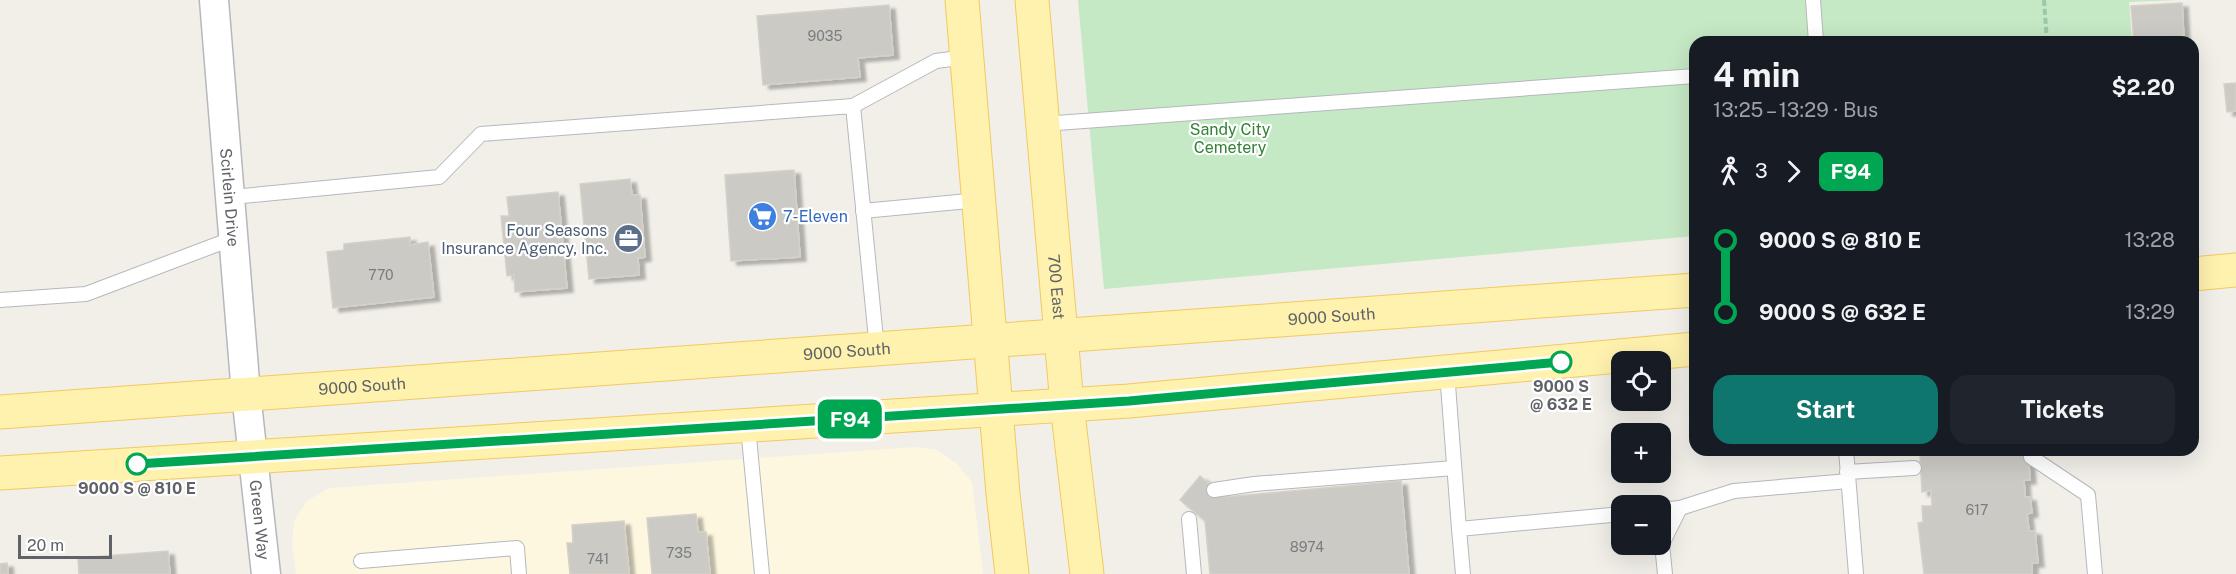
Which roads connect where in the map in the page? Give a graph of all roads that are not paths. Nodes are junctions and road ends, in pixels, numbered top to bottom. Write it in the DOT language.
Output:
graph roads {
  1 [pos="214,0"];
  2 [pos="962,0"];
  3 [pos="1032,0"];
  4 [pos="1813,0"];
  5 [pos="1816,36"];
  6 [pos="966,57"];
  7 [pos="1689,76"];
  8 [pos="853,106"];
  9 [pos="1043,124"];
  10 [pos="232,197"];
  11 [pos="979,200"];
  12 [pos="863,211"];
  13 [pos="234,238"];
  14 [pos="2236,270"];
  15 [pos="2199,273"];
  16 [pos="1689,290"];
  17 [pos="0,296"];
  18 [pos="1060,335"];
  19 [pos="991,340"];
  20 [pos="877,349"];
  21 [pos="1689,350"];
  22 [pos="1447,372"];
  23 [pos="246,394"];
  24 [pos="1067,405"];
  25 [pos="996,409"];
  26 [pos="0,412"];
  27 [pos="748,427"];
  28 [pos="253,456"];
  29 [pos="1845,456"];
  30 [pos="2031,457"];
  31 [pos="1454,468"];
  32 [pos="1914,468"];
  33 [pos="0,474"];
  34 [pos="1847,477"];
  35 [pos="1214,490"];
  36 [pos="1680,508"];
  37 [pos="1671,509"];
  38 [pos="1611,515"];
  39 [pos="1189,519"];
  40 [pos="1459,529"];
  41 [pos="361,561"];
  42 [pos="266,574"];
  43 [pos="519,574"];
  44 [pos="762,574"];
  45 [pos="1012,574"];
  46 [pos="1087,574"];
  47 [pos="1194,574"];
  48 [pos="1463,574"];
  49 [pos="1665,574"];
  50 [pos="1856,574"];
  51 [pos="2095,574"];
  1 -- 10 [label="street, Scirlein Drive"];
  2 -- 6 [label="main road"];
  3 -- 9 [label="main road, 700 East"];
  4 -- 5 [label="lane"];
  6 -- 8 [label="lane"];
  6 -- 11 [label="main road"];
  7 -- 9 [label="lane"];
  8 -- 10 [label="lane"];
  8 -- 12 [label="lane"];
  9 -- 18 [label="main road, 700 East"];
  10 -- 13 [label="street, Scirlein Drive"];
  11 -- 12 [label="lane"];
  11 -- 19 [label="main road"];
  12 -- 20 [label="lane"];
  13 -- 17 [label="lane"];
  13 -- 23 [label="street, Scirlein Drive"];
  14 -- 15 [label="main road"];
  16 -- 18 [label="main road, 9000 South"];
  18 -- 19 [label="main road, 9000 South"];
  18 -- 24 [label="main road, 700 East"];
  19 -- 20 [label="main road, 9000 South"];
  19 -- 25 [label="main road"];
  20 -- 23 [label="main road, 9000 South"];
  21 -- 22 [label="main road"];
  22 -- 24 [label="main road"];
  22 -- 31 [label="lane"];
  23 -- 26 [label="main road, 9000 South"];
  23 -- 28 [label="street, Green Way"];
  24 -- 25 [label="main road"];
  24 -- 46 [label="main road, 700 East"];
  25 -- 27 [label="main road"];
  25 -- 45 [label="main road"];
  27 -- 28 [label="main road"];
  27 -- 44 [label="lane"];
  28 -- 33 [label="main road"];
  28 -- 42 [label="street, Green Way"];
  29 -- 34 [label="lane"];
  30 -- 51 [label="lane"];
  31 -- 35 [label="lane"];
  31 -- 40 [label="lane"];
  32 -- 34 [label="lane"];
  34 -- 36 [label="lane"];
  34 -- 50 [label="lane"];
  36 -- 37 [label="lane"];
  36 -- 49 [label="lane"];
  38 -- 40 [label="lane"];
  39 -- 47 [label="lane"];
  40 -- 48 [label="lane"];
  41 -- 43 [label="lane"];
}
